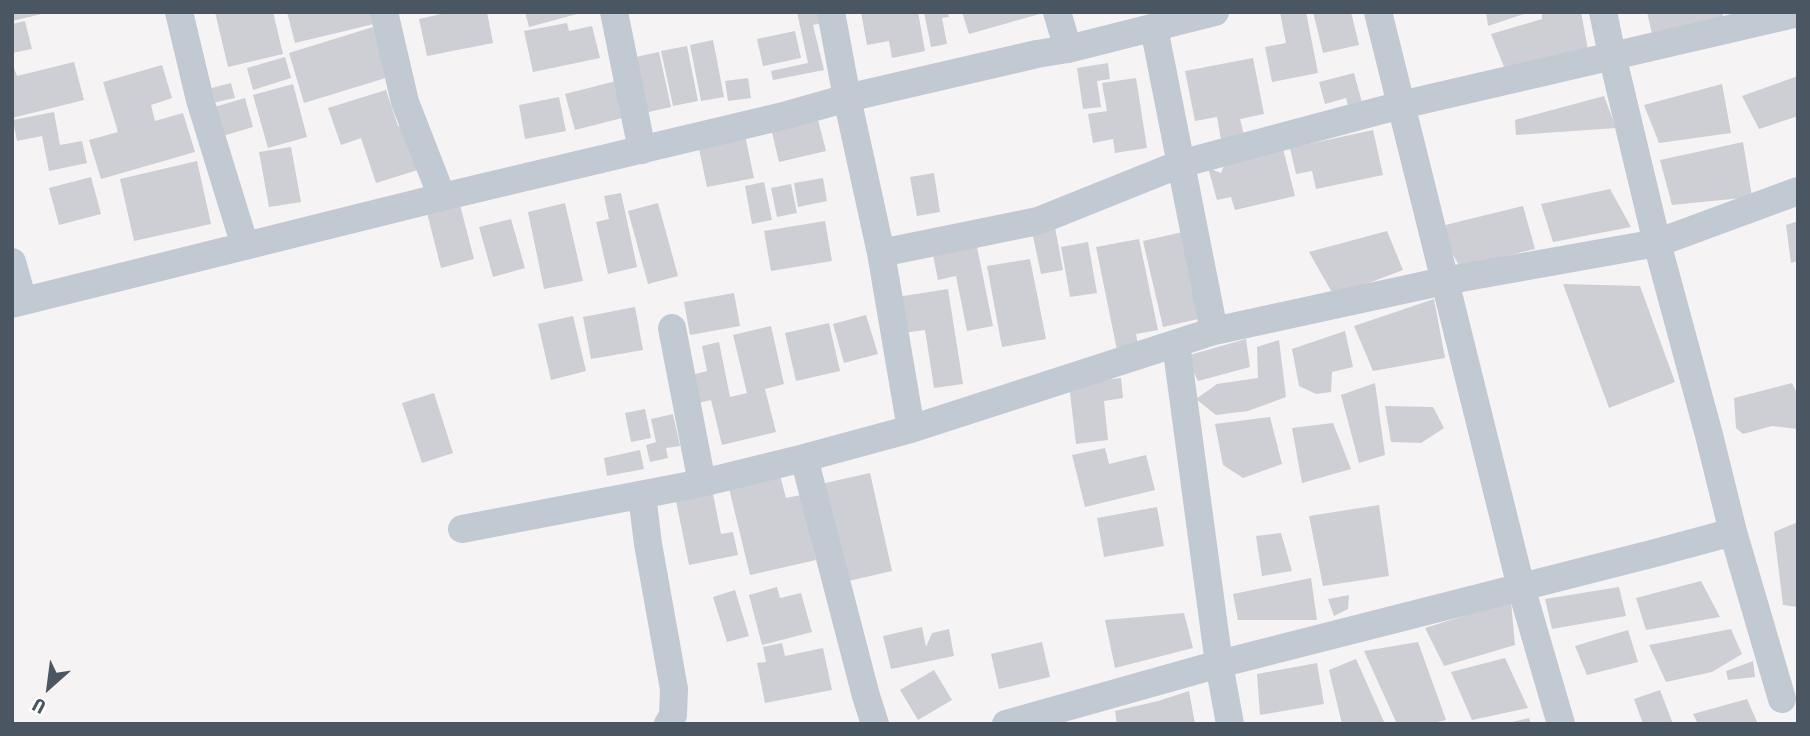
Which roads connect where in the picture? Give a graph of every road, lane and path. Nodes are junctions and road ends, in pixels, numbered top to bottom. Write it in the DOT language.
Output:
graph roads {
  1 [pos="179,12"];
  2 [pos="384,12"];
  3 [pos="614,12"];
  4 [pos="831,12"];
  5 [pos="1057,12"];
  6 [pos="1215,12"];
  7 [pos="1378,12"];
  8 [pos="1603,12"];
  9 [pos="1798,13"];
  10 [pos="1154,28"];
  11 [pos="1068,49"];
  12 [pos="1612,55"];
  13 [pos="847,98"];
  14 [pos="1401,105"];
  15 [pos="642,150"];
  16 [pos="1180,164"];
  17 [pos="1798,191"];
  18 [pos="442,197"];
  19 [pos="1657,243"];
  20 [pos="245,246"];
  21 [pos="881,253"];
  22 [pos="12,262"];
  23 [pos="1444,281"];
  24 [pos="18,302"];
  25 [pos="672,328"];
  26 [pos="1214,331"];
  27 [pos="1176,344"];
  28 [pos="911,429"];
  29 [pos="804,458"];
  30 [pos="702,483"];
  31 [pos="642,495"];
  32 [pos="462,529"];
  33 [pos="1733,532"];
  34 [pos="1521,586"];
  35 [pos="1220,664"];
  36 [pos="1782,699"];
  37 [pos="668,724"];
  38 [pos="875,724"];
  39 [pos="1006,724"];
  40 [pos="1230,724"];
  41 [pos="1561,724"];
  1 -- 20 [label="street"];
  2 -- 18 [label="street"];
  3 -- 15 [label="street"];
  4 -- 13 [label="street"];
  5 -- 11 [label="street"];
  6 -- 10 [label="street"];
  7 -- 14 [label="street"];
  8 -- 12 [label="street"];
  9 -- 12 [label="street"];
  10 -- 11 [label="street"];
  10 -- 16 [label="street"];
  11 -- 13 [label="street"];
  12 -- 14 [label="street"];
  12 -- 19 [label="street"];
  13 -- 15 [label="street"];
  13 -- 21 [label="street"];
  14 -- 16 [label="street"];
  14 -- 23 [label="street"];
  15 -- 18 [label="street"];
  16 -- 21 [label="street"];
  16 -- 26 [label="street"];
  17 -- 19 [label="street"];
  18 -- 20 [label="street"];
  19 -- 23 [label="street"];
  19 -- 33 [label="street"];
  20 -- 24 [label="street"];
  21 -- 28 [label="street"];
  22 -- 24 [label="street"];
  23 -- 26 [label="street"];
  23 -- 34 [label="street"];
  25 -- 30 [label="street"];
  26 -- 27 [label="street"];
  27 -- 28 [label="street"];
  27 -- 35 [label="street"];
  28 -- 29 [label="street"];
  29 -- 30 [label="street"];
  29 -- 38 [label="street"];
  30 -- 31 [label="street"];
  31 -- 32 [label="street"];
  31 -- 37 [label="street"];
  33 -- 34 [label="street"];
  33 -- 36 [label="street"];
  34 -- 35 [label="street"];
  34 -- 41 [label="street"];
  35 -- 39 [label="street"];
  35 -- 40 [label="street"];
}
